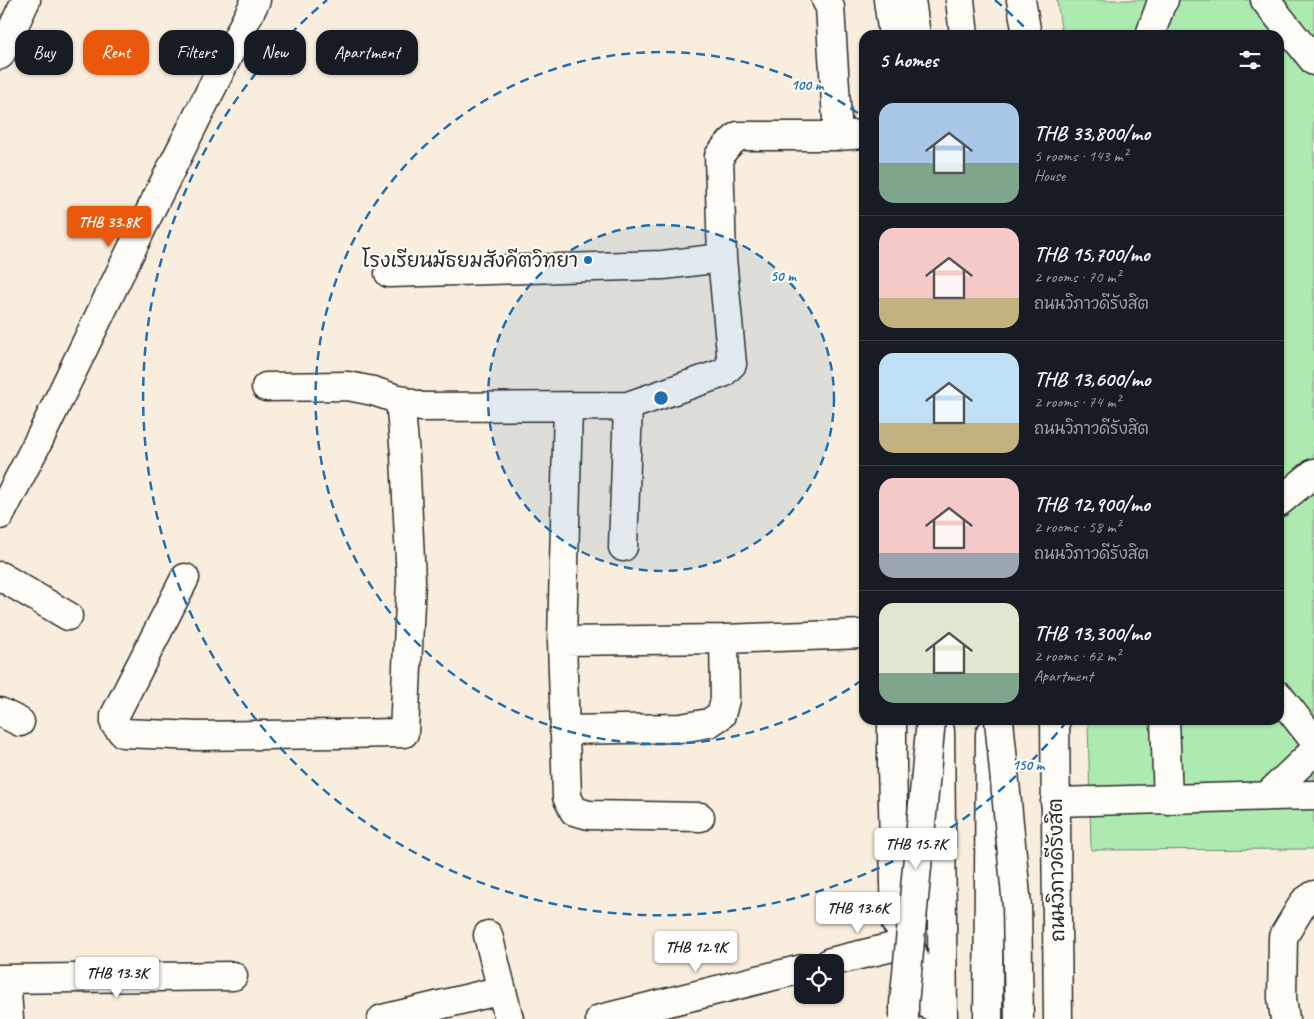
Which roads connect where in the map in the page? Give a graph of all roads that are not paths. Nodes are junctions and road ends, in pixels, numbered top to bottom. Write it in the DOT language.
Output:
graph roads {
  1 [pos="256,0"];
  2 [pos="826,0"];
  3 [pos="887,0"];
  4 [pos="911,0"];
  5 [pos="960,0"];
  6 [pos="979,0"];
  7 [pos="1021,0"];
  8 [pos="1164,0"];
  9 [pos="1264,0"];
  10 [pos="15,8"];
  11 [pos="886,30"];
  12 [pos="892,30"];
  13 [pos="915,30"];
  14 [pos="963,30"];
  15 [pos="982,30"];
  16 [pos="1026,30"];
  17 [pos="1152,30"];
  18 [pos="0,55"];
  19 [pos="1314,61"];
  20 [pos="851,135"];
  21 [pos="722,258"];
  22 [pos="389,273"];
  23 [pos="266,387"];
  24 [pos="400,399"];
  25 [pos="628,406"];
  26 [pos="568,407"];
  27 [pos="1314,473"];
  28 [pos="1284,498"];
  29 [pos="0,514"];
  30 [pos="624,547"];
  31 [pos="0,576"];
  32 [pos="185,578"];
  33 [pos="68,616"];
  34 [pos="859,634"];
  35 [pos="724,639"];
  36 [pos="562,641"];
  37 [pos="1284,702"];
  38 [pos="892,725"];
  39 [pos="929,725"];
  40 [pos="929,725"];
  41 [pos="940,725"];
  42 [pos="990,725"];
  43 [pos="1000,725"];
  44 [pos="1004,725"];
  45 [pos="1055,725"];
  46 [pos="1165,725"];
  47 [pos="564,730"];
  48 [pos="1314,740"];
  49 [pos="1314,751"];
  50 [pos="1314,795"];
  51 [pos="1267,796"];
  52 [pos="1168,800"];
  53 [pos="1055,802"];
  54 [pos="700,818"];
  55 [pos="1314,895"];
  56 [pos="895,899"];
  57 [pos="488,935"];
  58 [pos="897,946"];
  59 [pos="844,959"];
  60 [pos="794,971"];
  61 [pos="233,976"];
  62 [pos="3,979"];
  63 [pos="502,990"];
  64 [pos="934,1015"];
  65 [pos="9,1019"];
  66 [pos="382,1019"];
  67 [pos="509,1019"];
  68 [pos="600,1019"];
  69 [pos="895,1019"];
  70 [pos="904,1019"];
  71 [pos="988,1019"];
  72 [pos="1004,1019"];
  73 [pos="1019,1019"];
  74 [pos="1058,1019"];
  75 [pos="1285,1019"];
  1 -- 29 [label="main road"];
  2 -- 20 [label="main road"];
  3 -- 11 [label="main road"];
  3 -- 12 [label="main road"];
  4 -- 13 [label="main road"];
  5 -- 14 [label="main road"];
  6 -- 15 [label="main road"];
  7 -- 16 [label="main road"];
  8 -- 17 [label="main road"];
  9 -- 19 [label="main road"];
  10 -- 18 [label="main road"];
  20 -- 21 [label="main road"];
  21 -- 22 [label="main road"];
  21 -- 25 [label="main road"];
  23 -- 24 [label="main road"];
  24 -- 26 [label="main road"];
  24 -- 32 [label="main road"];
  25 -- 26 [label="main road"];
  25 -- 30 [label="main road"];
  26 -- 36 [label="main road"];
  27 -- 28 [label="main road"];
  31 -- 33 [label="main road"];
  34 -- 35 [label="main road"];
  35 -- 36 [label="main road"];
  35 -- 47 [label="main road"];
  36 -- 47 [label="main road"];
  37 -- 48 [label="main road"];
  38 -- 56 [label="main road"];
  39 -- 64 [label="main road"];
  40 -- 70 [label="main road, bridge"];
  41 -- 64 [label="main road"];
  42 -- 71 [label="main road"];
  43 -- 73 [label="main road, bridge"];
  44 -- 72 [label="main road"];
  45 -- 53 [label="main road, ถนนวิภาวดีรังสิต"];
  46 -- 52 [label="main road"];
  47 -- 54 [label="main road"];
  49 -- 51 [label="main road"];
  50 -- 51 [label="main road"];
  51 -- 52 [label="main road"];
  52 -- 53 [label="main road"];
  53 -- 74 [label="main road, ถนนวิภาวดีรังสิต"];
  55 -- 75 [label="main road"];
  56 -- 58 [label="main road"];
  56 -- 64 [label="main road"];
  57 -- 63 [label="main road"];
  58 -- 59 [label="main road"];
  58 -- 69 [label="main road"];
  60 -- 68 [label="main road"];
  61 -- 62 [label="main road"];
  62 -- 65 [label="main road"];
  63 -- 66 [label="main road"];
  63 -- 67 [label="main road"];
}
